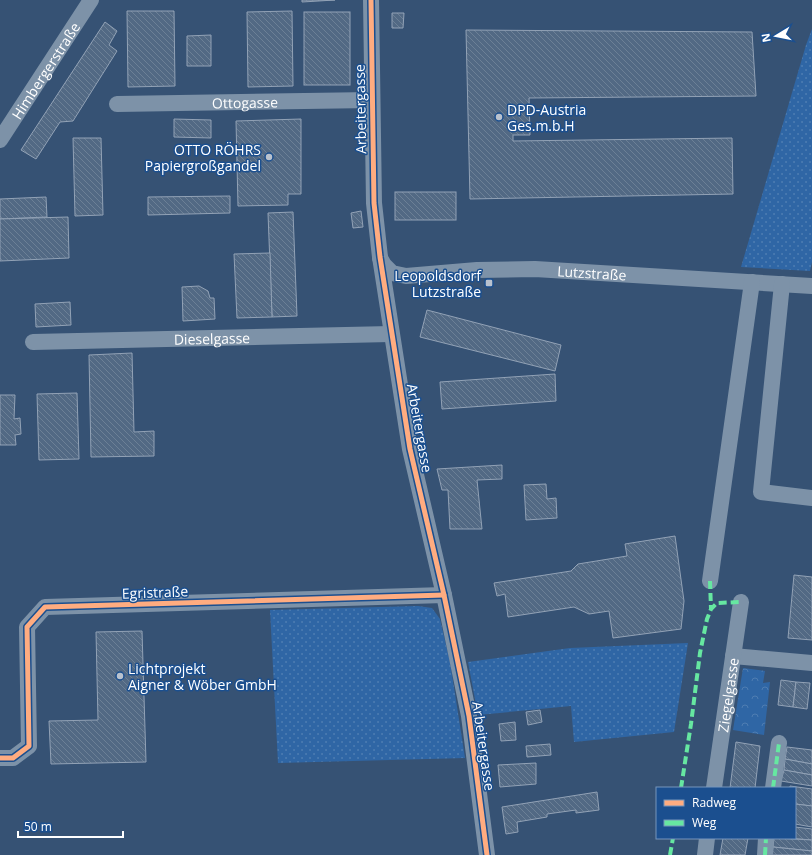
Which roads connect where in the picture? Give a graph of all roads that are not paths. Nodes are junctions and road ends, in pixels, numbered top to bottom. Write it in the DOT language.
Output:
graph roads {
  1 [pos="91,0"];
  2 [pos="371,0"];
  3 [pos="372,100"];
  4 [pos="118,104"];
  5 [pos="0,140"];
  6 [pos="380,257"];
  7 [pos="752,282"];
  8 [pos="782,284"];
  9 [pos="812,286"];
  10 [pos="391,334"];
  11 [pos="33,342"];
  12 [pos="812,498"];
  13 [pos="710,581"];
  14 [pos="444,595"];
  15 [pos="741,602"];
  16 [pos="733,656"];
  17 [pos="812,663"];
  18 [pos="779,743"];
  19 [pos="0,758"];
  20 [pos="714,787"];
  21 [pos="773,787"];
  22 [pos="707,839"];
  23 [pos="766,839"];
  24 [pos="487,855"];
  25 [pos="705,855"];
  26 [pos="765,855"];
  1 -- 5 [label="street, Himbergerstraße"];
  2 -- 3 [label="street, Arbeitergasse"];
  3 -- 4 [label="street, Ottogasse"];
  3 -- 6 [label="street, Arbeitergasse"];
  6 -- 7 [label="street, Lutzstraße"];
  6 -- 10 [label="street, Arbeitergasse"];
  7 -- 8 [label="street, Lutzstraße"];
  7 -- 13 [label="street"];
  8 -- 9 [label="street, Lutzstraße"];
  8 -- 12 [label="street"];
  10 -- 11 [label="street, Dieselgasse"];
  10 -- 14 [label="street, Arbeitergasse"];
  14 -- 19 [label="street, Egristraße"];
  14 -- 24 [label="street, Arbeitergasse"];
  15 -- 16 [label="street, Ziegelgasse"];
  16 -- 17 [label="street"];
  16 -- 20 [label="street, Ziegelgasse"];
  18 -- 21 [label="street"];
  22 -- 25 [label="street"];
  23 -- 26 [label="street"];
}
